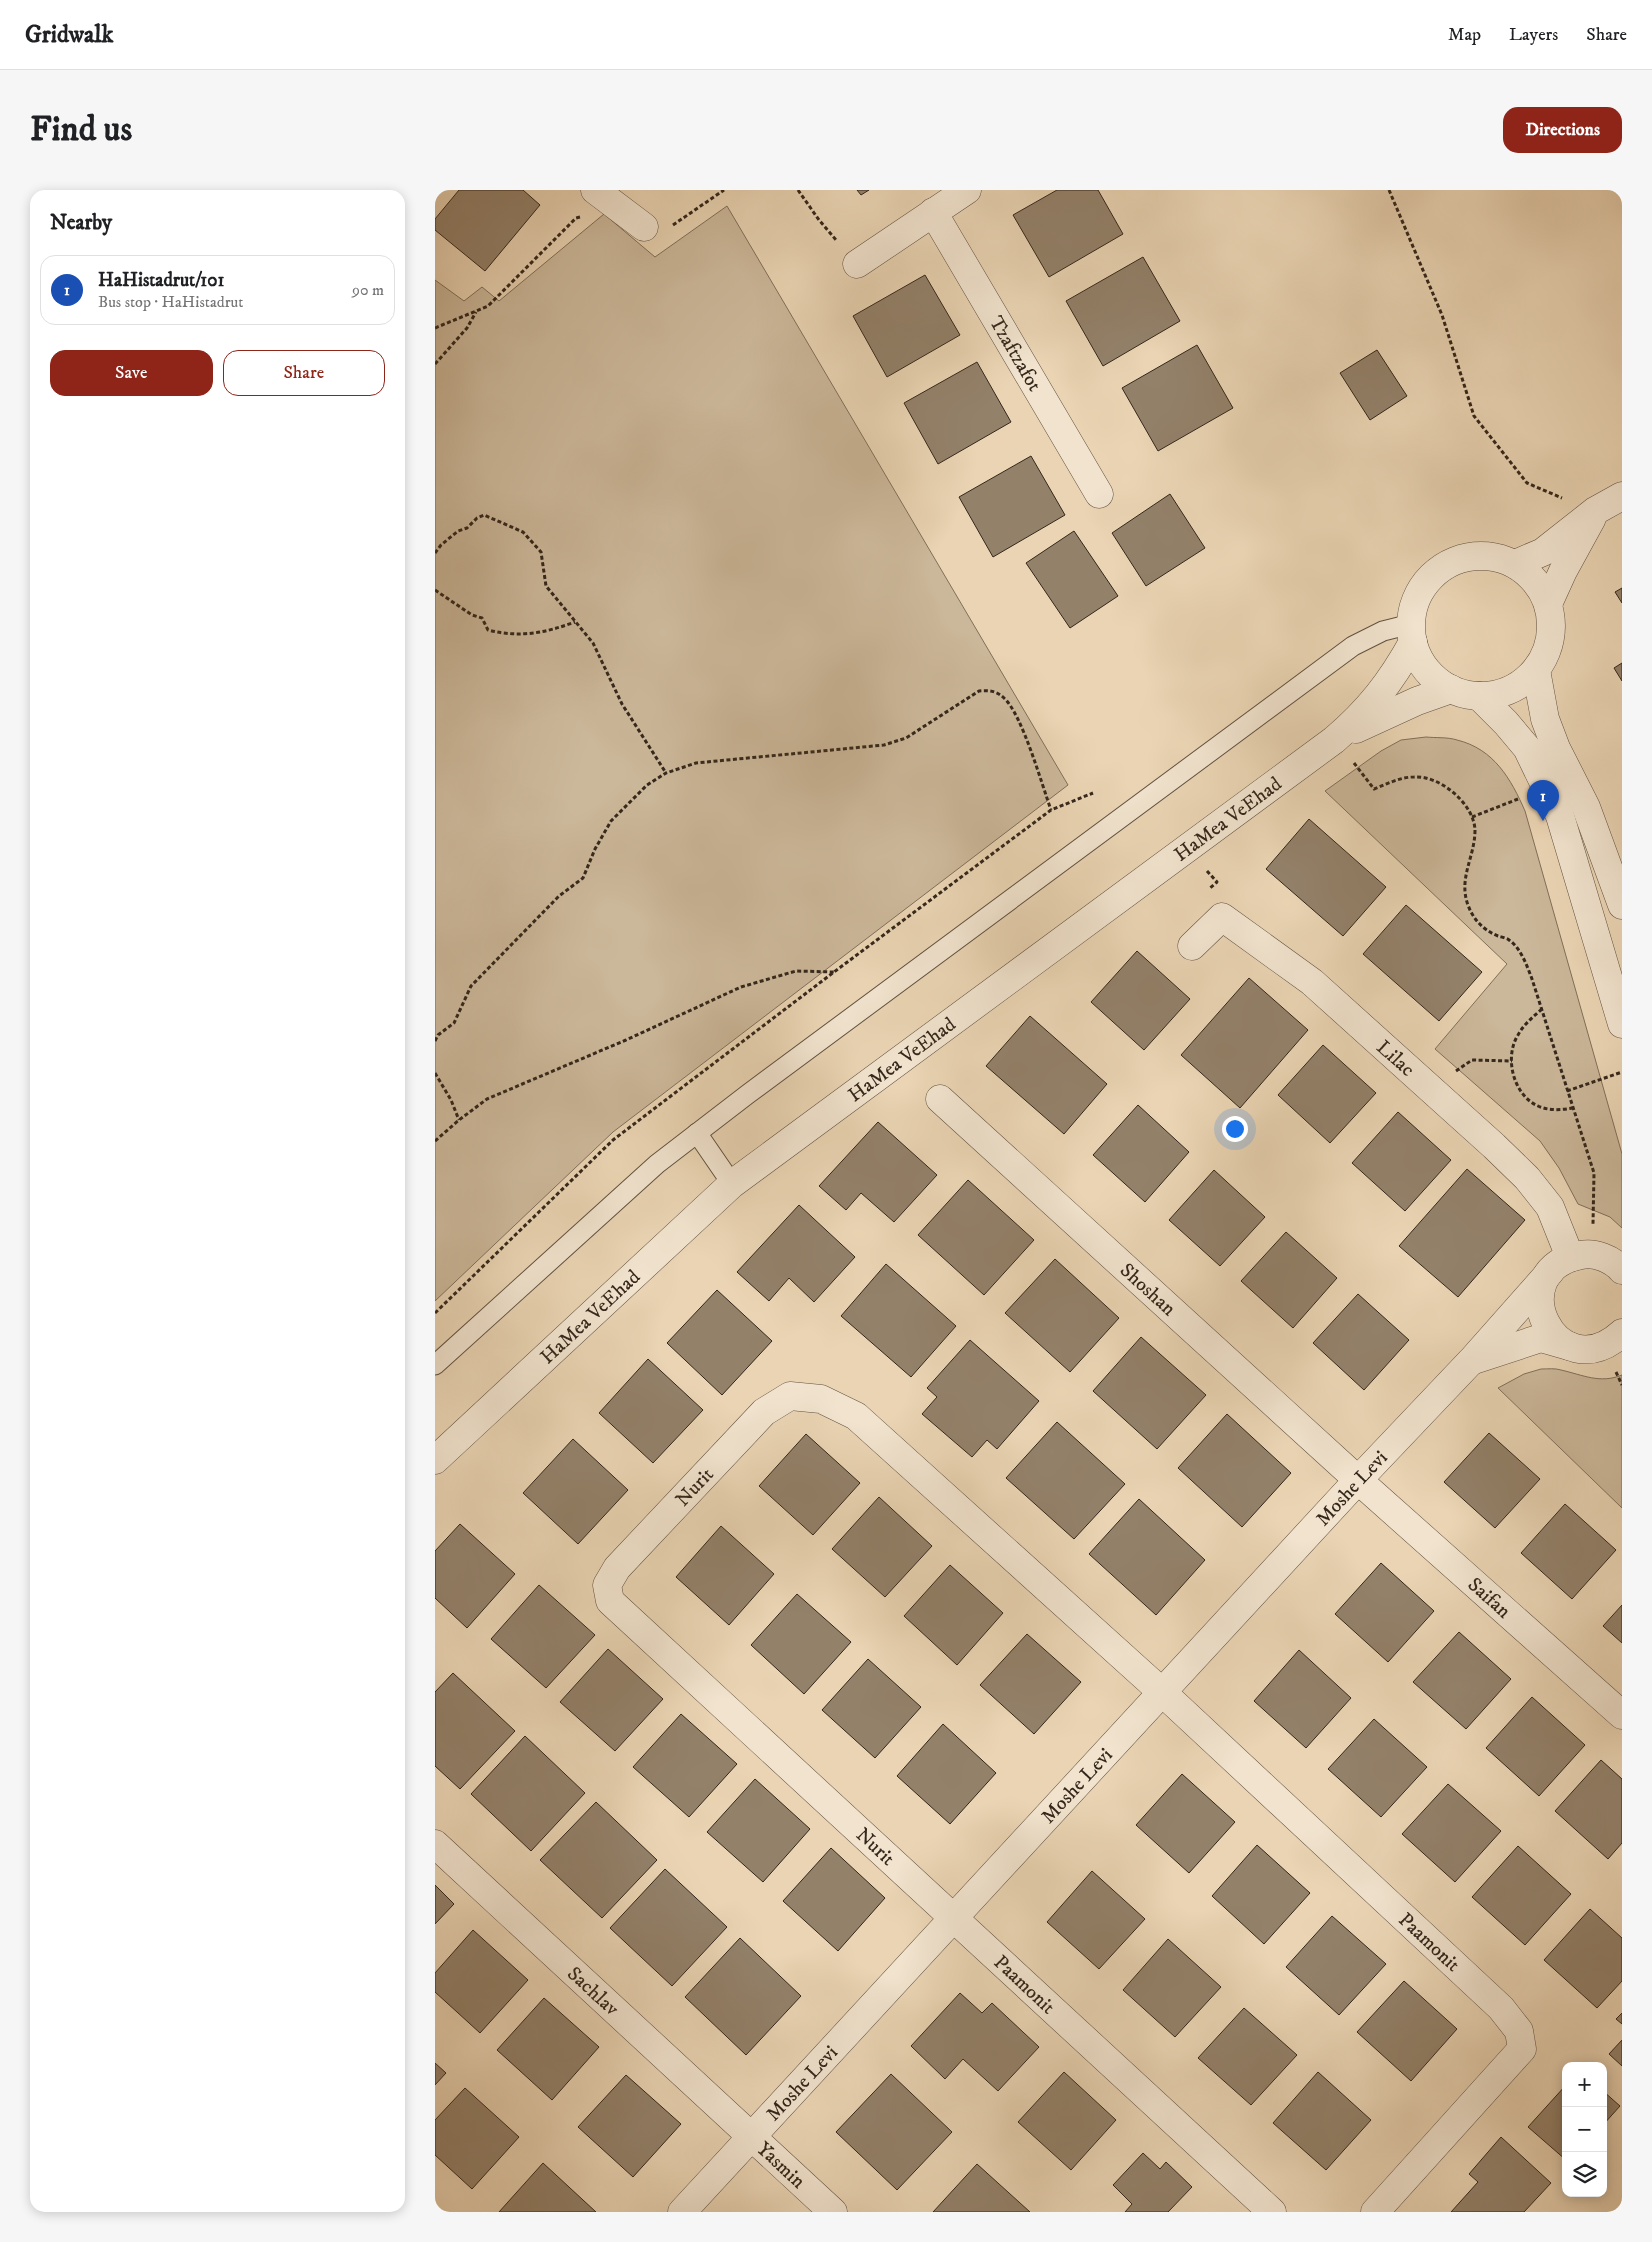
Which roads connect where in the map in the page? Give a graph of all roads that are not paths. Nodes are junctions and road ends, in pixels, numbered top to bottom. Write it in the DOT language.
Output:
graph roads {
  1 [pos="595,190"];
  2 [pos="967,190"];
  3 [pos="933,212"];
  4 [pos="644,227"];
  5 [pos="857,264"];
  6 [pos="1099,494"];
  7 [pos="1622,496"];
  8 [pos="1595,511"];
  9 [pos="1515,564"];
  10 [pos="1548,604"];
  11 [pos="1412,633"];
  12 [pos="1536,670"];
  13 [pos="1451,689"];
  14 [pos="1479,696"];
  15 [pos="1334,740"];
  16 [pos="1622,905"];
  17 [pos="1192,946"];
  18 [pos="1622,1024"];
  19 [pos="940,1099"];
  20 [pos="697,1133"];
  21 [pos="732,1184"];
  22 [pos="1571,1261"];
  23 [pos="1622,1270"];
  24 [pos="1622,1333"];
  25 [pos="1572,1348"];
  26 [pos="1473,1360"];
  27 [pos="435,1365"];
  28 [pos="492,1407"];
  29 [pos="435,1448"];
  30 [pos="435,1460"];
  31 [pos="1358,1480"];
  32 [pos="1163,1693"];
  33 [pos="1622,1715"];
  34 [pos="435,1844"];
  35 [pos="954,1918"];
  36 [pos="753,2138"];
  37 [pos="683,2212"];
  38 [pos="833,2212"];
  39 [pos="1272,2212"];
  40 [pos="1375,2212"];
  1 -- 4 [label="street"];
  2 -- 3 [label="street"];
  3 -- 5 [label="street"];
  3 -- 6 [label="street, Tzaftzafot"];
  7 -- 8 [label="street"];
  8 -- 9 [label="street"];
  8 -- 10 [label="street"];
  9 -- 10 [label="street"];
  9 -- 11 [label="street"];
  10 -- 12 [label="street"];
  11 -- 13 [label="street"];
  11 -- 15 [label="street, HaMea VeEhad"];
  11 -- 20 [label="lane"];
  12 -- 14 [label="street"];
  12 -- 16 [label="street"];
  13 -- 14 [label="street"];
  13 -- 15 [label="street, HaMea VeEhad"];
  14 -- 18 [label="street"];
  15 -- 21 [label="street, HaMea VeEhad"];
  17 -- 22 [label="street, Lilac"];
  19 -- 31 [label="street, Shoshan"];
  20 -- 21 [label="lane"];
  20 -- 27 [label="lane"];
  21 -- 28 [label="street, HaMea VeEhad"];
  22 -- 23 [label="street"];
  22 -- 25 [label="street"];
  22 -- 26 [label="street, Moshe Levi"];
  24 -- 25 [label="street, Moshe Levi"];
  25 -- 26 [label="street, Moshe Levi"];
  26 -- 31 [label="street, Moshe Levi"];
  28 -- 29 [label="street, HaMea VeEhad"];
  28 -- 30 [label="street, HaMea VeEhad"];
  31 -- 32 [label="street, Moshe Levi"];
  31 -- 33 [label="street, Saifan"];
  32 -- 35 [label="street, Moshe Levi"];
  32 -- 35 [label="street, Nurit"];
  32 -- 40 [label="street, Paamonit"];
  34 -- 36 [label="street, Sachlav"];
  35 -- 36 [label="street, Moshe Levi"];
  35 -- 39 [label="street, Paamonit"];
  36 -- 37 [label="street, Moshe Levi"];
  36 -- 38 [label="street, Yasmin"];
}
